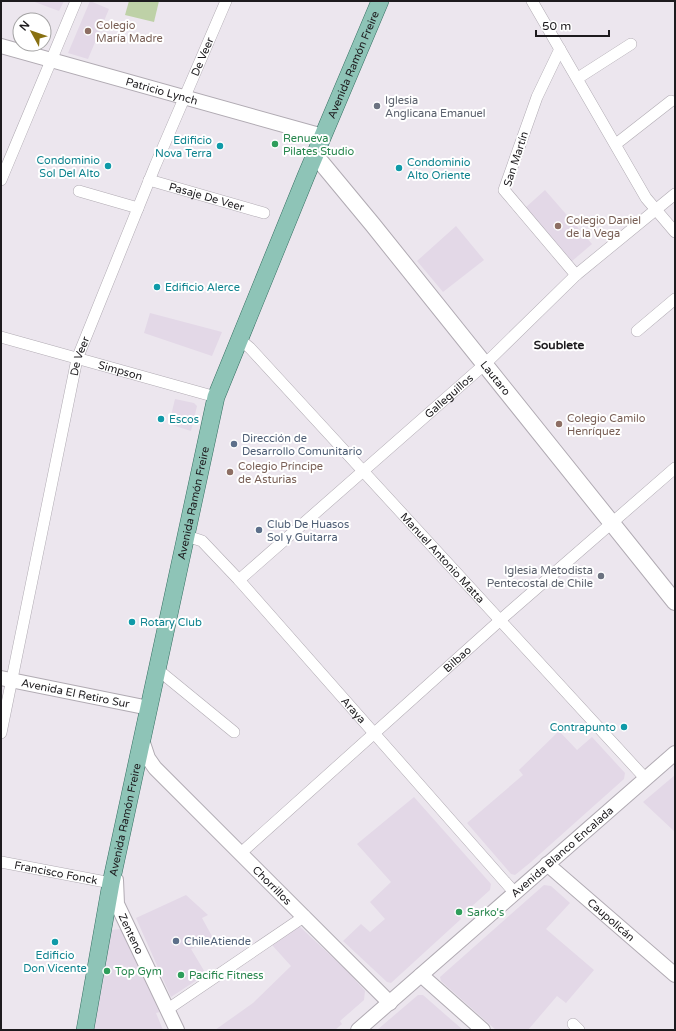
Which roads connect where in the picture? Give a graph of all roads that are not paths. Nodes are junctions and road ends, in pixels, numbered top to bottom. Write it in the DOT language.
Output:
graph roads {
  1 [pos="76,1"];
  2 [pos="226,1"];
  3 [pos="380,1"];
  4 [pos="532,1"];
  5 [pos="631,44"];
  6 [pos="1,46"];
  7 [pos="560,48"];
  8 [pos="51,60"];
  9 [pos="578,78"];
  10 [pos="186,98"];
  11 [pos="671,101"];
  12 [pos="322,136"];
  13 [pos="616,144"];
  14 [pos="315,155"];
  15 [pos="1,180"];
  16 [pos="150,180"];
  17 [pos="79,191"];
  18 [pos="675,194"];
  19 [pos="138,208"];
  20 [pos="656,209"];
  21 [pos="264,213"];
  22 [pos="675,232"];
  23 [pos="576,275"];
  24 [pos="675,299"];
  25 [pos="637,331"];
  26 [pos="1,337"];
  27 [pos="239,339"];
  28 [pos="77,359"];
  29 [pos="485,364"];
  30 [pos="216,397"];
  31 [pos="675,468"];
  32 [pos="362,472"];
  33 [pos="611,523"];
  34 [pos="187,536"];
  35 [pos="239,580"];
  36 [pos="675,602"];
  37 [pos="500,621"];
  38 [pos="157,669"];
  39 [pos="7,679"];
  40 [pos="149,708"];
  41 [pos="1,730"];
  42 [pos="234,732"];
  43 [pos="374,734"];
  44 [pos="142,740"];
  45 [pos="675,753"];
  46 [pos="155,768"];
  47 [pos="136,771"];
  48 [pos="645,778"];
  49 [pos="122,832"];
  50 [pos="242,852"];
  51 [pos="1,862"];
  52 [pos="546,864"];
  53 [pos="111,883"];
  54 [pos="514,892"];
  55 [pos="305,916"];
  56 [pos="421,975"];
  57 [pos="675,975"];
  58 [pos="390,1003"];
  59 [pos="168,1009"];
  60 [pos="85,1030"];
  61 [pos="177,1030"];
  62 [pos="358,1030"];
  63 [pos="483,1030"];
  1 -- 8 [label="street"];
  2 -- 10 [label="street, De Veer"];
  3 -- 12 [label="main road, Avenida Ramón Freire"];
  4 -- 7 [label="street"];
  5 -- 9 [label="street"];
  6 -- 8 [label="street, Patricio Lynch"];
  7 -- 9 [label="street"];
  7 -- 23 [label="street, San Martín"];
  8 -- 10 [label="street, Patricio Lynch"];
  8 -- 15 [label="street"];
  9 -- 13 [label="street"];
  10 -- 12 [label="street, Patricio Lynch"];
  10 -- 16 [label="street, De Veer"];
  11 -- 13 [label="street"];
  12 -- 14 [label="main road, Avenida Ramón Freire"];
  13 -- 20 [label="street"];
  14 -- 27 [label="main road, Avenida Ramón Freire"];
  14 -- 29 [label="main road, Lautaro"];
  16 -- 19 [label="street, De Veer"];
  16 -- 21 [label="street, Pasaje De Veer"];
  17 -- 19 [label="street"];
  18 -- 20 [label="street, Galleguillos"];
  19 -- 28 [label="street, De Veer"];
  20 -- 22 [label="street"];
  20 -- 23 [label="street, Galleguillos"];
  23 -- 29 [label="street, Galleguillos"];
  24 -- 25 [label="street"];
  26 -- 28 [label="street, Simpson"];
  27 -- 30 [label="main road, Avenida Ramón Freire"];
  27 -- 32 [label="street, Manuel Antonio Matta"];
  28 -- 30 [label="street, Simpson"];
  28 -- 39 [label="street, De Veer"];
  29 -- 32 [label="street, Galleguillos"];
  29 -- 33 [label="main road, Lautaro"];
  30 -- 34 [label="main road, Avenida Ramón Freire"];
  31 -- 33 [label="street, Bilbao"];
  32 -- 35 [label="street, Galleguillos"];
  32 -- 37 [label="street, Manuel Antonio Matta"];
  33 -- 36 [label="main road, Lautaro"];
  33 -- 37 [label="street, Bilbao"];
  34 -- 35 [label="street, Araya"];
  34 -- 38 [label="main road, Avenida Ramón Freire"];
  35 -- 43 [label="street, Araya"];
  37 -- 43 [label="street, Bilbao"];
  37 -- 48 [label="street, Manuel Antonio Matta"];
  38 -- 40 [label="main road, Avenida Ramón Freire"];
  38 -- 42 [label="street"];
  39 -- 40 [label="street, Avenida El Retiro Sur"];
  39 -- 41 [label="street, De Veer"];
  40 -- 44 [label="main road, Avenida Ramón Freire"];
  43 -- 50 [label="street, Bilbao"];
  43 -- 54 [label="street, Araya"];
  44 -- 46 [label="street, Chorrillos"];
  44 -- 47 [label="main road, Avenida Ramón Freire"];
  45 -- 48 [label="street, Avenida Blanco Encalada"];
  46 -- 47 [label="street"];
  46 -- 50 [label="street, Chorrillos"];
  47 -- 49 [label="main road, Avenida Ramón Freire"];
  48 -- 52 [label="street, Avenida Blanco Encalada"];
  49 -- 53 [label="main road, Avenida Ramón Freire"];
  49 -- 59 [label="street, Zenteno"];
  50 -- 55 [label="street, Chorrillos"];
  51 -- 53 [label="street, Francisco Fonck"];
  52 -- 54 [label="street, Avenida Blanco Encalada"];
  52 -- 57 [label="street, Caupolicán"];
  53 -- 60 [label="main road, Avenida Ramón Freire"];
  54 -- 56 [label="street, Avenida Blanco Encalada"];
  55 -- 58 [label="street, Chorrillos"];
  55 -- 59 [label="street"];
  56 -- 58 [label="street, Avenida Blanco Encalada"];
  56 -- 63 [label="street"];
  58 -- 62 [label="street, Avenida Blanco Encalada"];
  59 -- 61 [label="street, Zenteno"];
}
